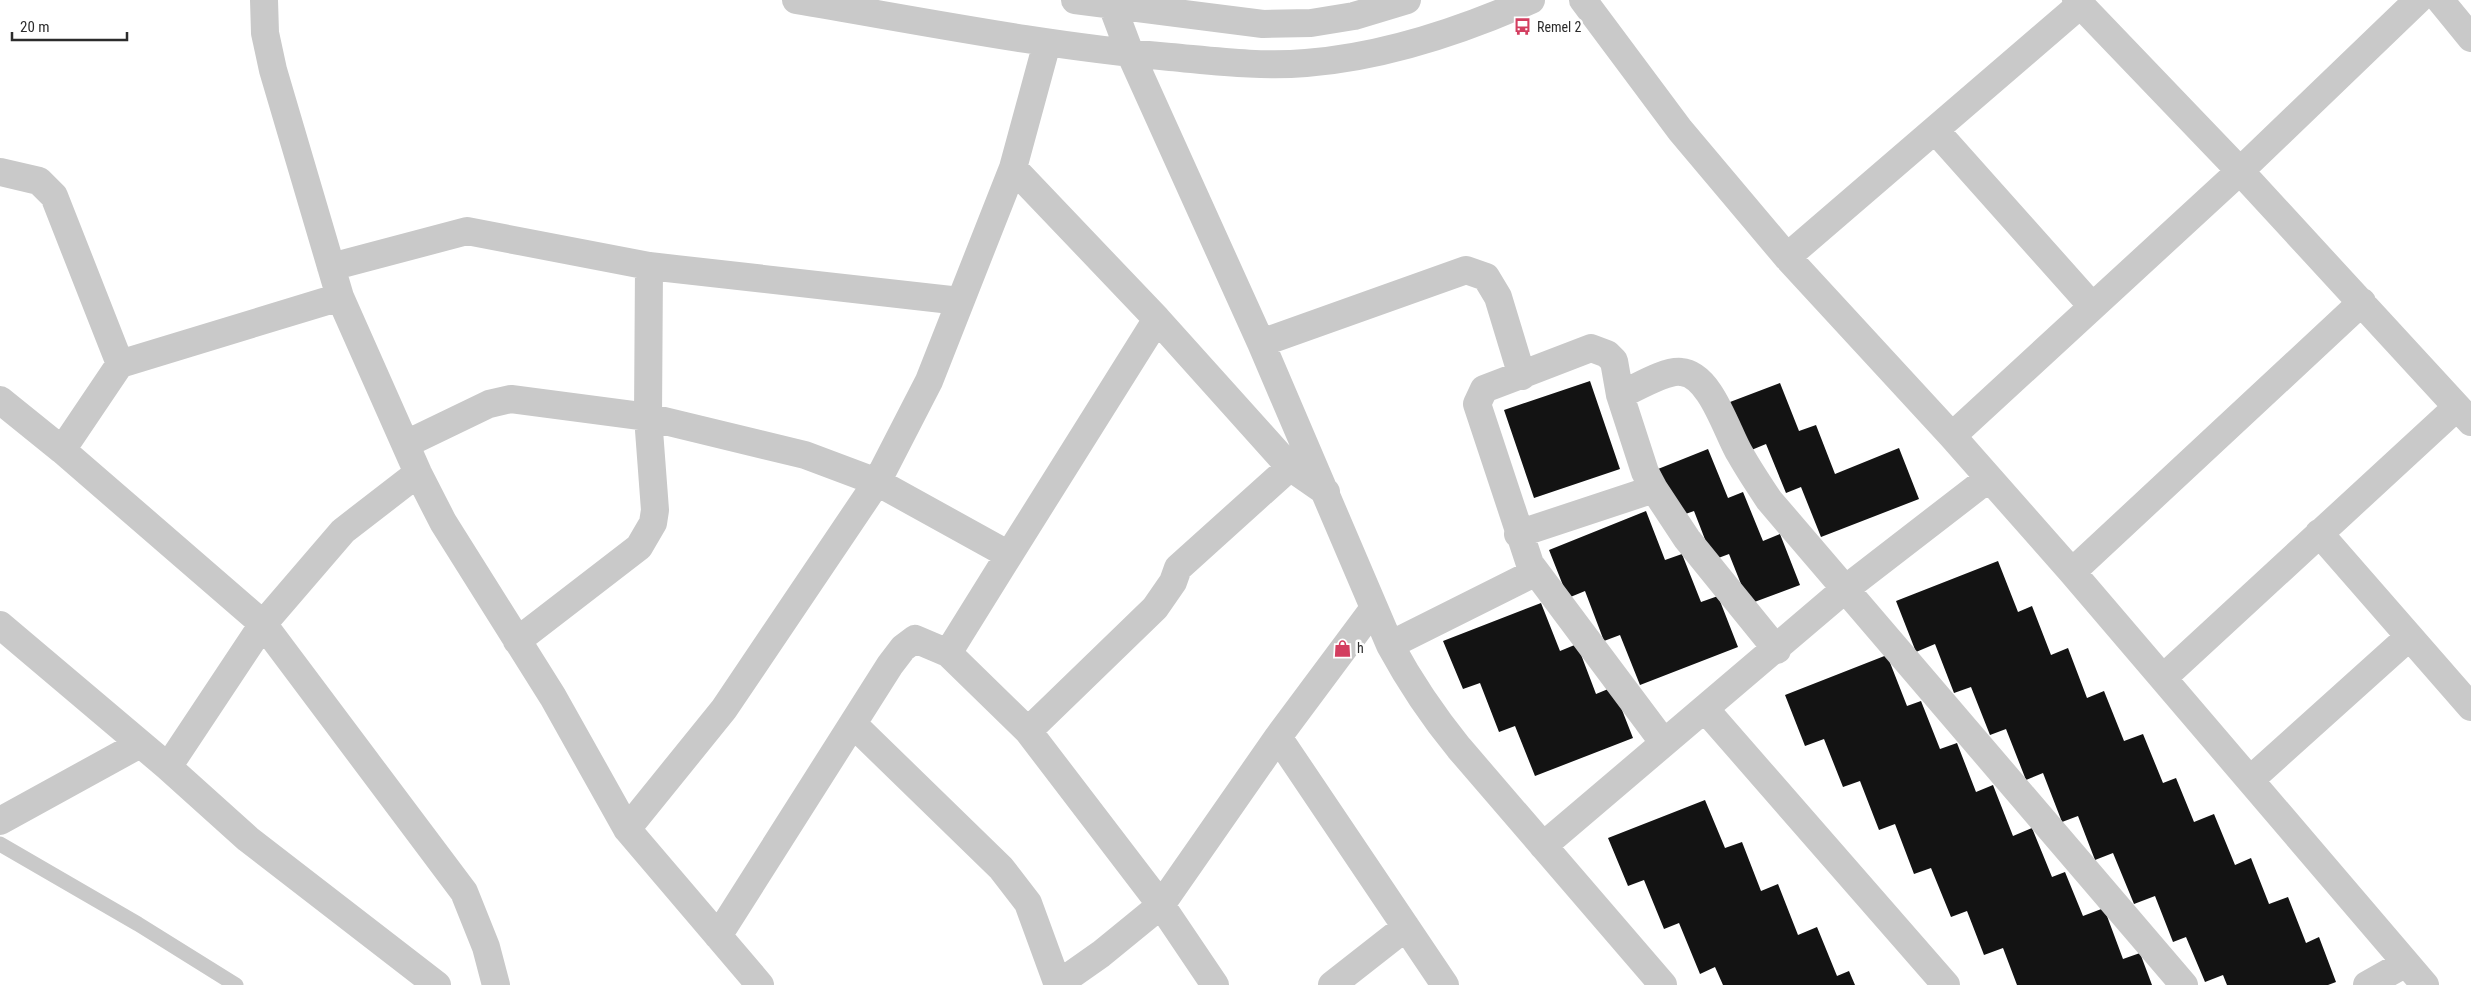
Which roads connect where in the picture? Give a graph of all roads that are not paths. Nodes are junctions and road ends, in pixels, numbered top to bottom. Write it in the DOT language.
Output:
graph roads {
  1 [pos="264,0"];
  2 [pos="796,0"];
  3 [pos="1074,0"];
  4 [pos="1407,0"];
  5 [pos="1531,0"];
  6 [pos="1583,0"];
  7 [pos="2418,0"];
  8 [pos="2440,0"];
  9 [pos="1112,3"];
  10 [pos="2078,3"];
  11 [pos="2471,38"];
  12 [pos="1047,43"];
  13 [pos="1130,53"];
  14 [pos="1935,130"];
  15 [pos="1013,168"];
  16 [pos="2240,170"];
  17 [pos="0,172"];
  18 [pos="1787,257"];
  19 [pos="331,266"];
  20 [pos="649,266"];
  21 [pos="340,297"];
  22 [pos="960,301"];
  23 [pos="2362,302"];
  24 [pos="2092,306"];
  25 [pos="1157,319"];
  26 [pos="1261,343"];
  27 [pos="120,364"];
  28 [pos="1522,376"];
  29 [pos="1620,395"];
  30 [pos="0,400"];
  31 [pos="2464,415"];
  32 [pos="648,417"];
  33 [pos="1952,436"];
  34 [pos="406,444"];
  35 [pos="62,450"];
  36 [pos="1290,467"];
  37 [pos="418,473"];
  38 [pos="1990,478"];
  39 [pos="877,482"];
  40 [pos="1654,489"];
  41 [pos="1326,492"];
  42 [pos="2319,533"];
  43 [pos="1518,534"];
  44 [pos="1009,555"];
  45 [pos="1536,572"];
  46 [pos="2072,572"];
  47 [pos="1844,590"];
  48 [pos="1374,608"];
  49 [pos="263,624"];
  50 [pos="0,625"];
  51 [pos="2409,637"];
  52 [pos="517,641"];
  53 [pos="1390,645"];
  54 [pos="1776,650"];
  55 [pos="948,654"];
  56 [pos="2163,678"];
  57 [pos="2471,707"];
  58 [pos="1705,709"];
  59 [pos="853,724"];
  60 [pos="1028,731"];
  61 [pos="1278,737"];
  62 [pos="1664,743"];
  63 [pos="140,744"];
  64 [pos="168,768"];
  65 [pos="2250,780"];
  66 [pos="0,822"];
  67 [pos="627,829"];
  68 [pos="0,844"];
  69 [pos="1543,846"];
  70 [pos="1161,905"];
  71 [pos="1406,927"];
  72 [pos="718,936"];
  73 [pos="2406,964"];
  74 [pos="236,985"];
  75 [pos="437,985"];
  76 [pos="496,985"];
  77 [pos="760,985"];
  78 [pos="1057,985"];
  79 [pos="1215,985"];
  80 [pos="1332,985"];
  81 [pos="1445,985"];
  82 [pos="1663,985"];
  83 [pos="1946,985"];
  84 [pos="2184,985"];
  85 [pos="2367,985"];
  86 [pos="2425,985"];
  1 -- 19 [label="street"];
  2 -- 12 [label="street"];
  3 -- 9 [label="street"];
  4 -- 9 [label="street"];
  5 -- 13 [label="street"];
  6 -- 18 [label="street"];
  7 -- 16 [label="street"];
  8 -- 11 [label="street"];
  9 -- 13 [label="street"];
  10 -- 14 [label="street"];
  10 -- 16 [label="street"];
  12 -- 13 [label="street"];
  12 -- 15 [label="street"];
  13 -- 26 [label="street"];
  14 -- 18 [label="street"];
  14 -- 24 [label="street"];
  15 -- 22 [label="street"];
  15 -- 25 [label="street"];
  16 -- 23 [label="street"];
  16 -- 24 [label="street"];
  17 -- 27 [label="street"];
  18 -- 33 [label="street"];
  19 -- 20 [label="street"];
  19 -- 21 [label="street"];
  20 -- 22 [label="street"];
  20 -- 32 [label="street"];
  21 -- 27 [label="street"];
  21 -- 34 [label="street"];
  22 -- 39 [label="street"];
  23 -- 31 [label="street"];
  23 -- 46 [label="street"];
  24 -- 33 [label="street"];
  25 -- 36 [label="street"];
  25 -- 44 [label="street"];
  26 -- 28 [label="street"];
  26 -- 41 [label="street"];
  27 -- 35 [label="street"];
  28 -- 29 [label="street"];
  28 -- 43 [label="street"];
  29 -- 40 [label="street"];
  29 -- 47 [label="street"];
  30 -- 35 [label="street"];
  31 -- 42 [label="street"];
  32 -- 34 [label="street"];
  32 -- 39 [label="street"];
  32 -- 52 [label="street"];
  33 -- 38 [label="street"];
  34 -- 37 [label="street"];
  35 -- 49 [label="street"];
  36 -- 41 [label="street"];
  36 -- 60 [label="street"];
  37 -- 49 [label="street"];
  37 -- 52 [label="street"];
  38 -- 46 [label="street"];
  38 -- 47 [label="street"];
  39 -- 44 [label="street"];
  39 -- 67 [label="street"];
  40 -- 43 [label="street"];
  40 -- 54 [label="street"];
  41 -- 48 [label="street"];
  42 -- 51 [label="street"];
  42 -- 56 [label="street"];
  43 -- 45 [label="street"];
  44 -- 55 [label="street"];
  45 -- 53 [label="street"];
  45 -- 62 [label="street"];
  46 -- 56 [label="street"];
  47 -- 54 [label="street"];
  47 -- 84 [label="street"];
  48 -- 53 [label="street"];
  48 -- 61 [label="street"];
  49 -- 64 [label="street"];
  49 -- 76 [label="street"];
  50 -- 63 [label="street"];
  51 -- 57 [label="street"];
  51 -- 65 [label="street"];
  52 -- 67 [label="street"];
  53 -- 69 [label="street"];
  54 -- 58 [label="street"];
  55 -- 59 [label="street"];
  55 -- 60 [label="street"];
  56 -- 65 [label="street"];
  58 -- 62 [label="street"];
  58 -- 83 [label="street"];
  59 -- 72 [label="street"];
  59 -- 78 [label="street"];
  60 -- 70 [label="street"];
  61 -- 70 [label="street"];
  61 -- 71 [label="street"];
  62 -- 69 [label="street"];
  63 -- 64 [label="street"];
  63 -- 66 [label="street"];
  64 -- 75 [label="street"];
  65 -- 73 [label="street"];
  67 -- 72 [label="street"];
  68 -- 74 [label="lane"];
  69 -- 82 [label="street"];
  70 -- 78 [label="street"];
  70 -- 79 [label="street"];
  71 -- 80 [label="street"];
  71 -- 81 [label="street"];
  72 -- 77 [label="street"];
  73 -- 85 [label="street"];
  73 -- 86 [label="street"];
}
